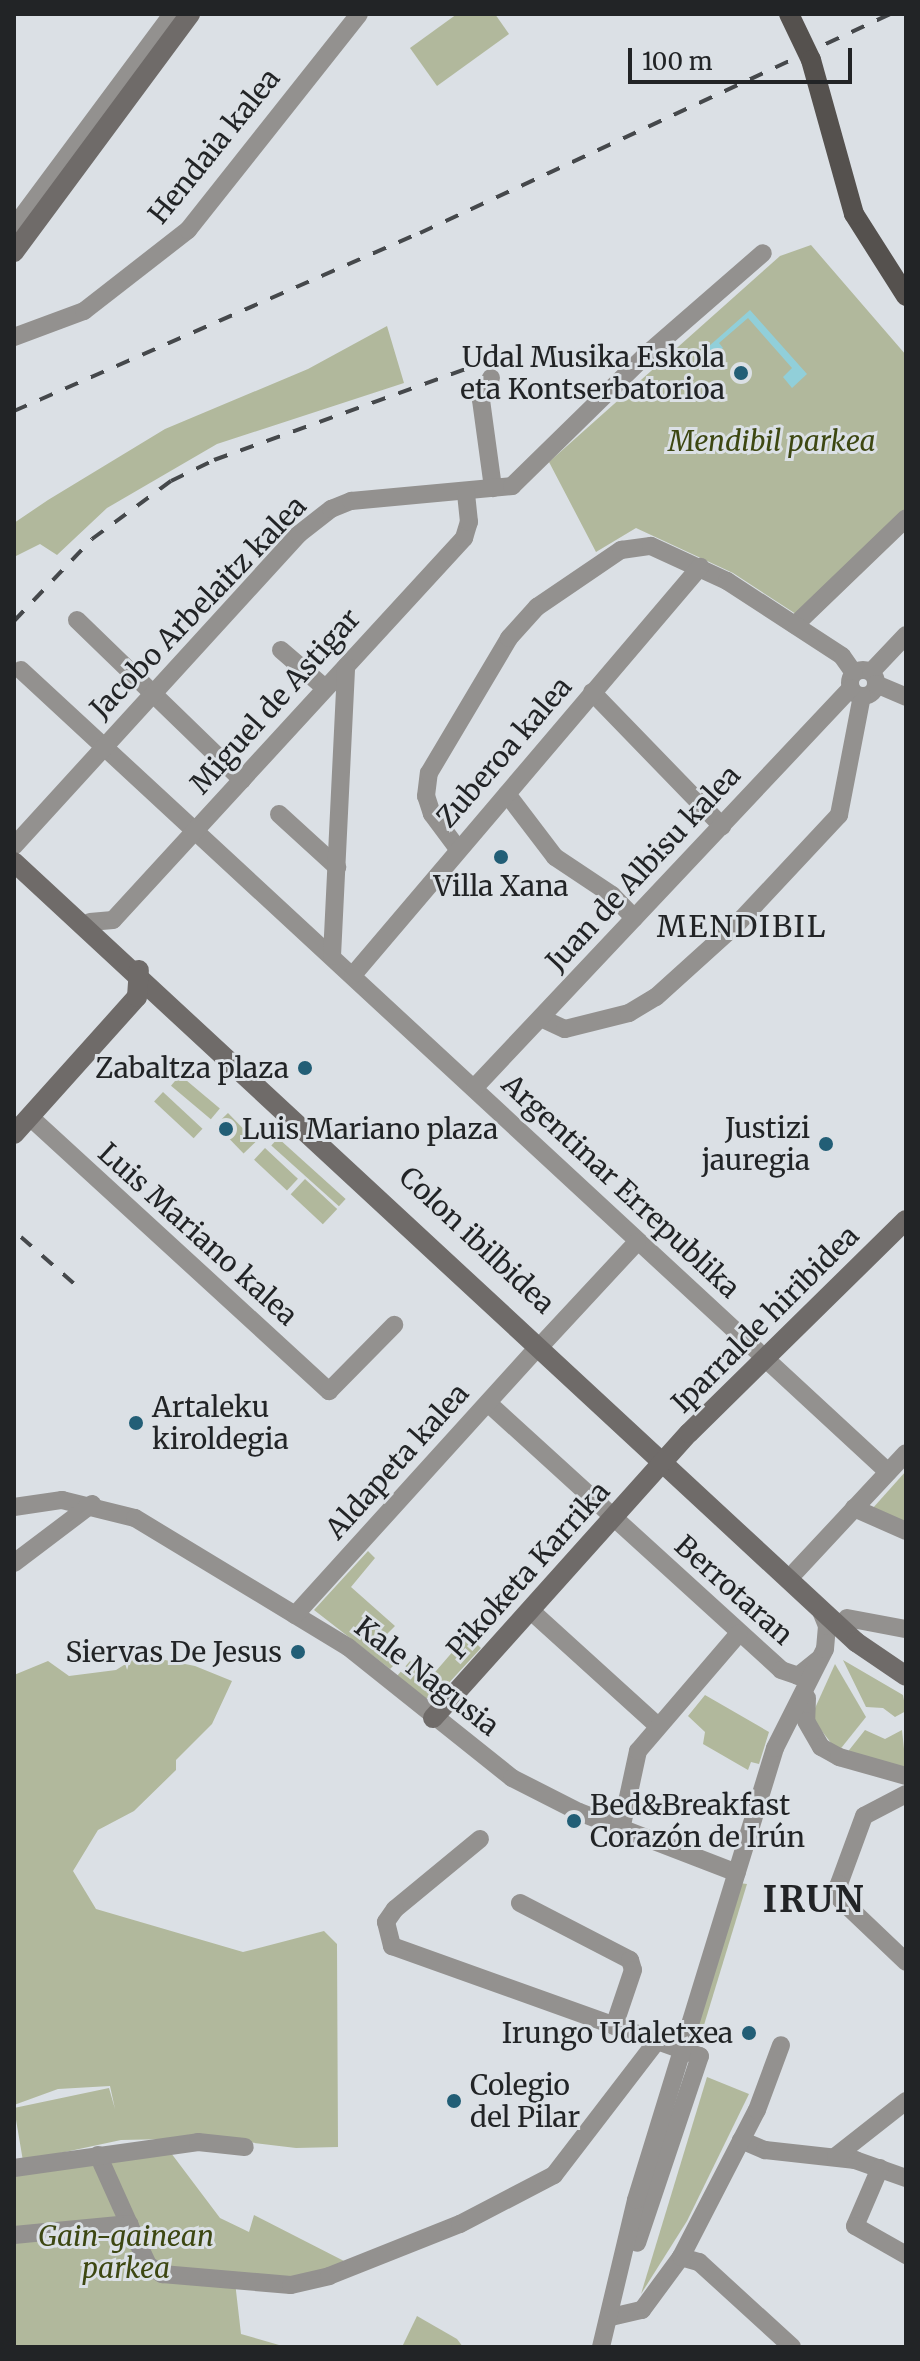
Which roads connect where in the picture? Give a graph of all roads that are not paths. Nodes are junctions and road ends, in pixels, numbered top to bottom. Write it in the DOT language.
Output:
graph roads {
  1 [pos="172,14"];
  2 [pos="190,14"];
  3 [pos="359,14"];
  4 [pos="789,14"];
  5 [pos="14,227"];
  6 [pos="14,252"];
  7 [pos="763,253"];
  8 [pos="906,296"];
  9 [pos="14,337"];
  10 [pos="491,378"];
  11 [pos="493,488"];
  12 [pos="466,491"];
  13 [pos="906,518"];
  14 [pos="700,567"];
  15 [pos="77,620"];
  16 [pos="795,625"];
  17 [pos="906,635"];
  18 [pos="281,650"];
  19 [pos="346,666"];
  20 [pos="21,670"];
  21 [pos="863,683"];
  22 [pos="325,688"];
  23 [pos="592,692"];
  24 [pos="150,695"];
  25 [pos="906,697"];
  26 [pos="104,745"];
  27 [pos="242,780"];
  28 [pos="507,794"];
  29 [pos="279,814"];
  30 [pos="722,826"];
  31 [pos="195,830"];
  32 [pos="14,846"];
  33 [pos="458,849"];
  34 [pos="14,852"];
  35 [pos="14,862"];
  36 [pos="337,867"];
  37 [pos="634,918"];
  38 [pos="90,922"];
  39 [pos="332,956"];
  40 [pos="131,966"];
  41 [pos="353,975"];
  42 [pos="166,1001"];
  43 [pos="122,1016"];
  44 [pos="541,1018"];
  45 [pos="475,1087"];
  46 [pos="22,1117"];
  47 [pos="14,1134"];
  48 [pos="906,1220"];
  49 [pos="637,1242"];
  50 [pos="394,1325"];
  51 [pos="542,1343"];
  52 [pos="765,1359"];
  53 [pos="488,1403"];
  54 [pos="906,1453"];
  55 [pos="667,1458"];
  56 [pos="888,1472"];
  57 [pos="92,1504"];
  58 [pos="14,1507"];
  59 [pos="854,1508"];
  60 [pos="612,1519"];
  61 [pos="906,1531"];
  62 [pos="14,1563"];
  63 [pos="796,1571"];
  64 [pos="808,1594"];
  65 [pos="530,1610"];
  66 [pos="295,1615"];
  67 [pos="847,1618"];
  68 [pos="906,1629"];
  69 [pos="739,1633"];
  70 [pos="856,1642"];
  71 [pos="822,1657"];
  72 [pos="906,1664"];
  73 [pos="906,1676"];
  74 [pos="809,1691"];
  75 [pos="433,1718"];
  76 [pos="657,1725"];
  77 [pos="906,1776"];
  78 [pos="906,1794"];
  79 [pos="622,1825"];
  80 [pos="480,1839"];
  81 [pos="737,1873"];
  82 [pos="520,1903"];
  83 [pos="906,1962"];
  84 [pos="614,2026"];
  85 [pos="657,2041"];
  86 [pos="781,2045"];
  87 [pos="681,2049"];
  88 [pos="906,2101"];
  89 [pos="741,2140"];
  90 [pos="245,2147"];
  91 [pos="98,2155"];
  92 [pos="836,2156"];
  93 [pos="14,2168"];
  94 [pos="880,2168"];
  95 [pos="906,2178"];
  96 [pos="129,2224"];
  97 [pos="14,2235"];
  98 [pos="906,2255"];
  99 [pos="681,2257"];
  100 [pos="611,2317"];
  101 [pos="601,2347"];
  102 [pos="792,2347"];
  1 -- 5 [label="street"];
  2 -- 6 [label="main road"];
  3 -- 9 [label="street, Hendaia kalea"];
  4 -- 8 [label="main road, bridge"];
  7 -- 11 [label="street, Jacobo Arbelaitz kalea"];
  10 -- 11 [label="street"];
  11 -- 12 [label="street, Jacobo Arbelaitz kalea"];
  12 -- 19 [label="street, Miguel de Astigar"];
  12 -- 24 [label="street, Jacobo Arbelaitz kalea"];
  13 -- 16 [label="street"];
  14 -- 16 [label="street"];
  14 -- 23 [label="street, Zuberoa kalea"];
  14 -- 33 [label="street"];
  15 -- 24 [label="street"];
  16 -- 21 [label="street"];
  17 -- 21 [label="street, Juan de Albisu kalea"];
  18 -- 22 [label="street"];
  19 -- 22 [label="street, Miguel de Astigar"];
  19 -- 36 [label="street"];
  20 -- 26 [label="street"];
  21 -- 25 [label="street"];
  21 -- 30 [label="street, Juan de Albisu kalea"];
  21 -- 44 [label="street"];
  22 -- 27 [label="street, Miguel de Astigar"];
  23 -- 28 [label="street, Zuberoa kalea"];
  23 -- 30 [label="street"];
  24 -- 26 [label="street, Jacobo Arbelaitz kalea"];
  24 -- 27 [label="street"];
  26 -- 31 [label="street"];
  26 -- 32 [label="street, Jacobo Arbelaitz kalea"];
  27 -- 31 [label="street, Miguel de Astigar"];
  28 -- 33 [label="street, Zuberoa kalea"];
  28 -- 37 [label="street"];
  29 -- 36 [label="street"];
  30 -- 37 [label="street, Juan de Albisu kalea"];
  31 -- 38 [label="street, Miguel de Astigar"];
  31 -- 39 [label="street"];
  33 -- 41 [label="street, Zuberoa kalea"];
  34 -- 38 [label="main road, Colon ibilbidea"];
  35 -- 40 [label="main road, Colon ibilbidea"];
  36 -- 39 [label="street"];
  37 -- 44 [label="street, Juan de Albisu kalea"];
  38 -- 40 [label="main road, Colon ibilbidea"];
  39 -- 41 [label="street"];
  40 -- 42 [label="main road, Colon ibilbidea"];
  40 -- 43 [label="main road"];
  40 -- 46 [label="main road"];
  40 -- 51 [label="main road, Colon ibilbidea"];
  41 -- 45 [label="street"];
  42 -- 43 [label="main road"];
  42 -- 51 [label="main road, Colon ibilbidea"];
  43 -- 46 [label="main road"];
  44 -- 45 [label="street, Juan de Albisu kalea"];
  45 -- 49 [label="street, Argentinar Errepublika"];
  46 -- 47 [label="main road"];
  46 -- 50 [label="street, Luis Mariano kalea"];
  48 -- 52 [label="main road, Iparralde hiribidea"];
  49 -- 51 [label="street, Aldapeta kalea"];
  49 -- 52 [label="street, Argentinar Errepublika"];
  51 -- 53 [label="street, Aldapeta kalea"];
  51 -- 55 [label="main road, Colon ibilbidea"];
  52 -- 55 [label="main road, Iparralde hiribidea"];
  52 -- 56 [label="street, Argentinar Errepublika"];
  53 -- 60 [label="street, Berrotaran"];
  53 -- 66 [label="street, Aldapeta kalea"];
  54 -- 56 [label="street"];
  55 -- 60 [label="main road, Pikoketa Karrika"];
  55 -- 63 [label="main road, Colon ibilbidea"];
  55 -- 64 [label="main road"];
  56 -- 59 [label="street"];
  57 -- 58 [label="street, Kale Nagusia"];
  57 -- 62 [label="street"];
  57 -- 66 [label="street, Kale Nagusia"];
  59 -- 61 [label="street"];
  59 -- 63 [label="street"];
  60 -- 65 [label="main road, Pikoketa Karrika"];
  60 -- 69 [label="street, Berrotaran"];
  63 -- 67 [label="main road, Colon ibilbidea"];
  64 -- 70 [label="main road"];
  64 -- 71 [label="street"];
  65 -- 75 [label="main road, Pikoketa Karrika"];
  65 -- 76 [label="street"];
  66 -- 75 [label="street, Kale Nagusia"];
  67 -- 68 [label="street"];
  67 -- 72 [label="main road, Colon ibilbidea"];
  69 -- 71 [label="street, Berrotaran"];
  69 -- 76 [label="street"];
  70 -- 71 [label="street, Berrotaran"];
  70 -- 72 [label="street"];
  70 -- 73 [label="main road"];
  71 -- 74 [label="street"];
  74 -- 77 [label="street"];
  74 -- 81 [label="street"];
  75 -- 79 [label="street, Kale Nagusia"];
  76 -- 79 [label="street"];
  78 -- 83 [label="street"];
  79 -- 81 [label="street, Kale Nagusia"];
  80 -- 84 [label="street"];
  81 -- 87 [label="street"];
  82 -- 84 [label="street"];
  84 -- 85 [label="street"];
  85 -- 87 [label="street"];
  85 -- 96 [label="street"];
  86 -- 89 [label="street"];
  87 -- 100 [label="street"];
  88 -- 92 [label="street"];
  89 -- 92 [label="street"];
  89 -- 99 [label="street"];
  90 -- 91 [label="street"];
  91 -- 93 [label="street"];
  91 -- 96 [label="street"];
  92 -- 94 [label="street"];
  94 -- 95 [label="street"];
  94 -- 98 [label="street"];
  96 -- 97 [label="street"];
  99 -- 100 [label="street"];
  99 -- 102 [label="street"];
  100 -- 101 [label="street"];
}
